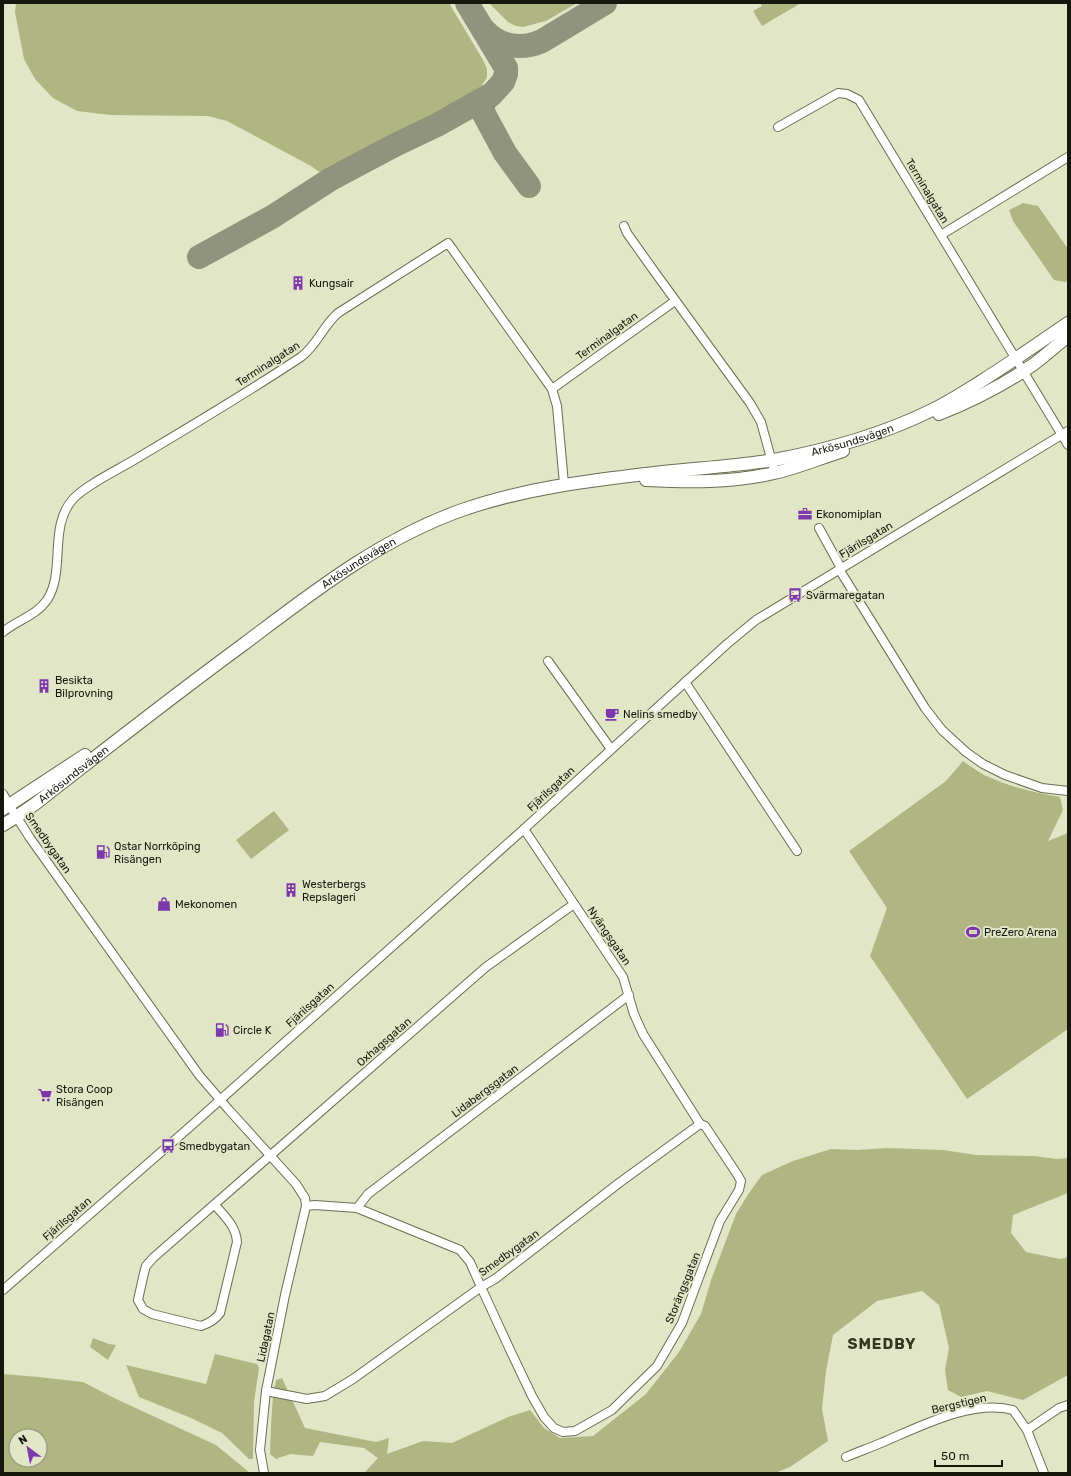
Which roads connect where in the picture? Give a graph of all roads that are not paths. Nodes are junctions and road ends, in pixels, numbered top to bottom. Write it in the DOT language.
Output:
graph roads {
  1 [pos="778,127"];
  2 [pos="1068,157"];
  3 [pos="624,226"];
  4 [pos="940,234"];
  5 [pos="675,301"];
  6 [pos="1068,323"];
  7 [pos="1068,336"];
  8 [pos="1016,358"];
  9 [pos="1024,371"];
  10 [pos="552,389"];
  11 [pos="1065,433"];
  12 [pos="1068,445"];
  13 [pos="771,460"];
  14 [pos="775,473"];
  15 [pos="609,479"];
  16 [pos="564,484"];
  17 [pos="819,528"];
  18 [pos="840,568"];
  19 [pos="3,632"];
  20 [pos="548,661"];
  21 [pos="685,682"];
  22 [pos="142,720"];
  23 [pos="611,749"];
  24 [pos="1068,791"];
  25 [pos="3,794"];
  26 [pos="6,807"];
  27 [pos="16,817"];
  28 [pos="3,825"];
  29 [pos="524,829"];
  30 [pos="797,850"];
  31 [pos="574,904"];
  32 [pos="629,995"];
  33 [pos="220,1100"];
  34 [pos="700,1124"];
  35 [pos="271,1156"];
  36 [pos="215,1205"];
  37 [pos="306,1206"];
  38 [pos="357,1208"];
  39 [pos="481,1287"];
  40 [pos="3,1290"];
  41 [pos="266,1391"];
  42 [pos="1068,1405"];
  43 [pos="1027,1430"];
  44 [pos="846,1456"];
  45 [pos="264,1473"];
  46 [pos="1044,1473"];
  1 -- 4 [label="street, Terminalgatan"];
  2 -- 4 [label="street"];
  3 -- 5 [label="street"];
  4 -- 8 [label="street, Terminalgatan"];
  5 -- 10 [label="street, Terminalgatan"];
  5 -- 13 [label="street"];
  6 -- 8 [label="main road, Arkösundsvägen"];
  7 -- 9 [label="main road, Arkösundsvägen"];
  8 -- 9 [label="street, Terminalgatan"];
  8 -- 13 [label="main road, Arkösundsvägen"];
  9 -- 11 [label="street, Terminalgatan"];
  9 -- 14 [label="main road, Arkösundsvägen"];
  10 -- 16 [label="street, Terminalgatan"];
  10 -- 19 [label="street, Terminalgatan"];
  11 -- 12 [label="street, Terminalgatan"];
  11 -- 18 [label="street, Fjärilsgatan"];
  13 -- 14 [label="street"];
  13 -- 15 [label="main road, Arkösundsvägen"];
  14 -- 15 [label="main road, Arkösundsvägen"];
  15 -- 16 [label="main road, Arkösundsvägen"];
  16 -- 22 [label="main road, Arkösundsvägen"];
  17 -- 18 [label="street"];
  18 -- 21 [label="street, Fjärilsgatan"];
  18 -- 24 [label="street"];
  20 -- 23 [label="street"];
  21 -- 23 [label="street, Fjärilsgatan"];
  21 -- 30 [label="street"];
  22 -- 26 [label="main road, Arkösundsvägen"];
  22 -- 27 [label="main road, Arkösundsvägen"];
  23 -- 29 [label="street, Fjärilsgatan"];
  25 -- 26 [label="street"];
  26 -- 27 [label="street, Smedbygatan"];
  27 -- 28 [label="main road, Arkösundsvägen"];
  27 -- 33 [label="street, Smedbygatan"];
  29 -- 31 [label="street, Nyängsgatan"];
  29 -- 33 [label="street, Fjärilsgatan"];
  31 -- 32 [label="street, Nyängsgatan"];
  31 -- 35 [label="street, Oxhagsgatan"];
  32 -- 34 [label="street, Nyängsgatan"];
  32 -- 38 [label="street, Lidabergsgatan"];
  33 -- 35 [label="street, Smedbygatan"];
  33 -- 40 [label="street, Fjärilsgatan"];
  34 -- 39 [label="street, Smedbygatan"];
  34 -- 39 [label="street, Storängsgatan"];
  35 -- 36 [label="street, Oxhagsgatan"];
  35 -- 37 [label="street, Smedbygatan"];
  36 -- 36 [label="street, Oxhagsgatan"];
  37 -- 38 [label="street, Smedbygatan"];
  37 -- 41 [label="street, Lidagatan"];
  38 -- 39 [label="street, Smedbygatan"];
  39 -- 41 [label="street"];
  41 -- 45 [label="street, Lidagatan"];
  42 -- 43 [label="street"];
  43 -- 44 [label="street, Bergstigen"];
  43 -- 46 [label="street, Bergstigen"];
}
